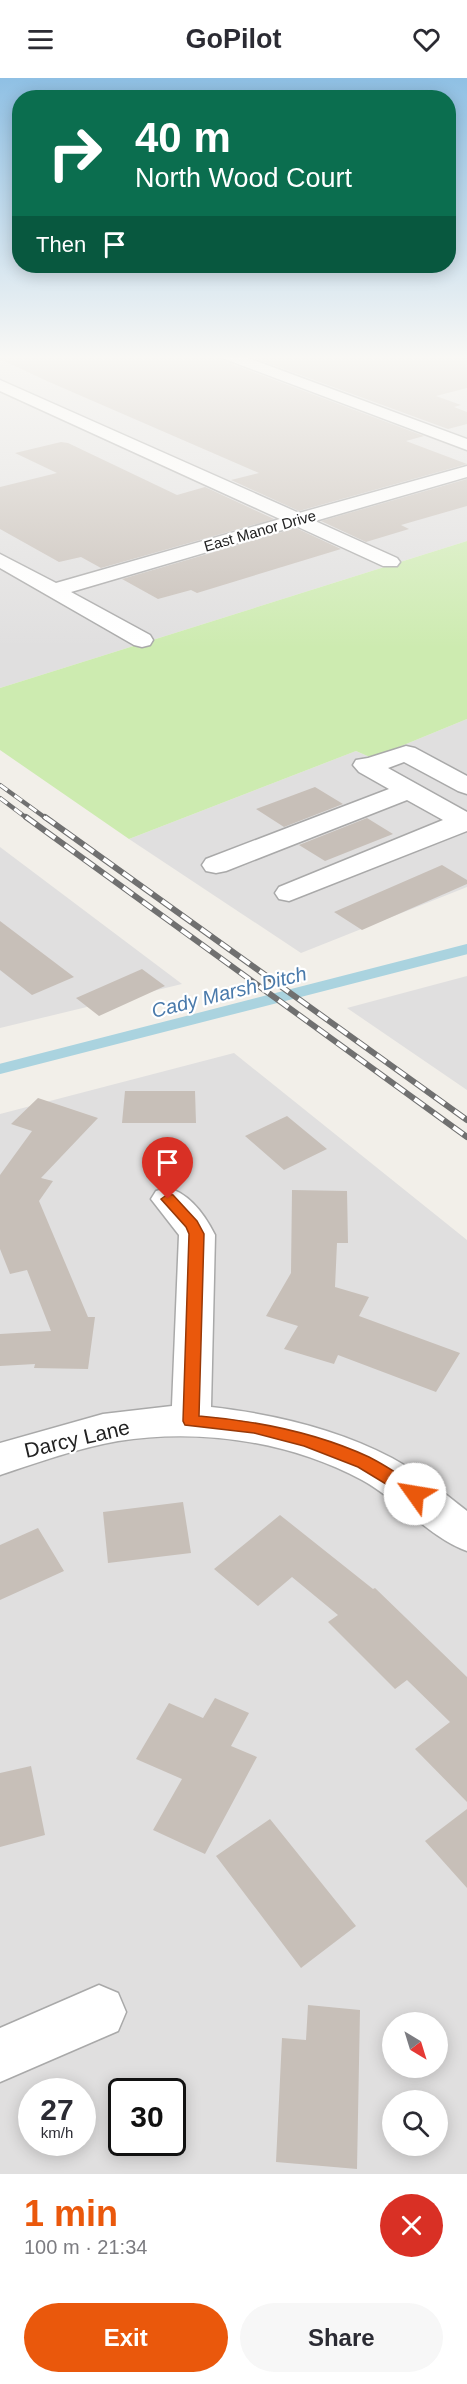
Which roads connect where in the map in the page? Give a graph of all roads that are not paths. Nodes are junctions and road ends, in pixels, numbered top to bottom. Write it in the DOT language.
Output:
graph roads {
  1 [pos="150,453"];
  2 [pos="467,471"];
  3 [pos="298,520"];
  4 [pos="0,560"];
  5 [pos="390,562"];
  6 [pos="54,590"];
  7 [pos="142,640"];
  8 [pos="467,786"];
  9 [pos="409,790"];
  10 [pos="463,817"];
  11 [pos="216,865"];
  12 [pos="289,893"];
  13 [pos="168,1199"];
  14 [pos="191,1421"];
  15 [pos="0,1459"];
  16 [pos="467,1534"];
  17 [pos="99,2012"];
  18 [pos="0,2055"];
  1 -- 3 [label="street"];
  2 -- 3 [label="street, East Manor Drive"];
  3 -- 5 [label="street"];
  3 -- 6 [label="street, East Manor Drive"];
  4 -- 6 [label="street"];
  6 -- 7 [label="street"];
  8 -- 9 [label="street"];
  9 -- 10 [label="street"];
  9 -- 11 [label="street"];
  10 -- 12 [label="street"];
  13 -- 14 [label="street"];
  14 -- 15 [label="street, Darcy Lane"];
  14 -- 16 [label="street, Darcy Lane"];
  17 -- 18 [label="street"];
}
